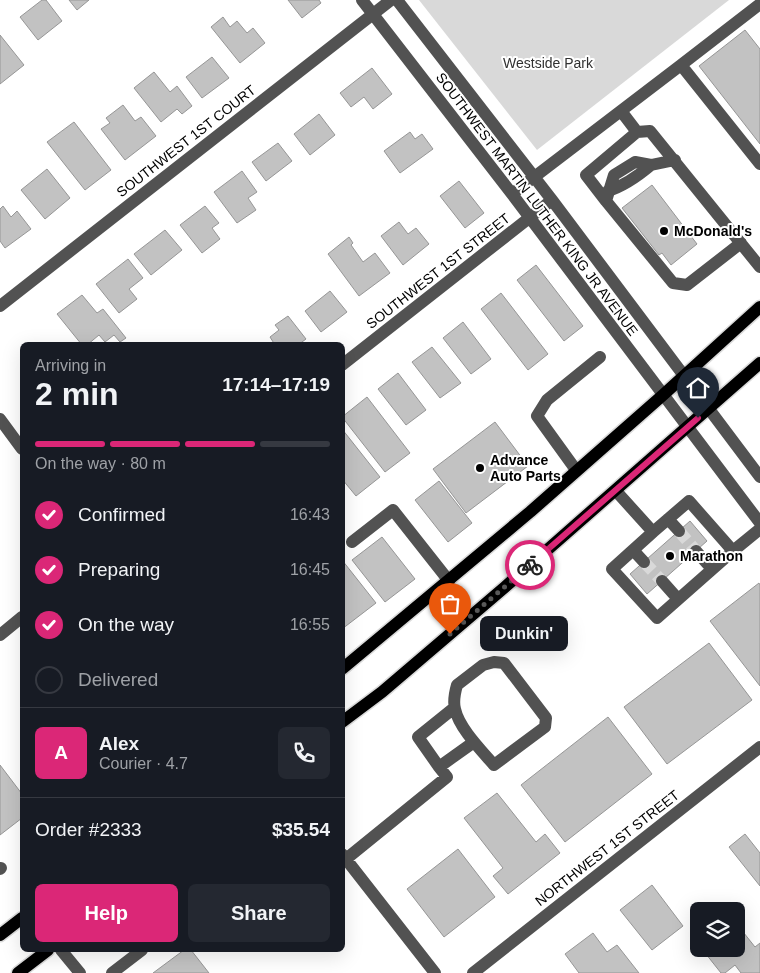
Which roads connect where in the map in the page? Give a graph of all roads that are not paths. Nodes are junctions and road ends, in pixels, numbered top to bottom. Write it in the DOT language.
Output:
graph roads {
  1 [pos="362,0"];
  2 [pos="391,0"];
  3 [pos="397,0"];
  4 [pos="760,4"];
  5 [pos="373,14"];
  6 [pos="681,65"];
  7 [pos="621,111"];
  8 [pos="637,132"];
  9 [pos="675,160"];
  10 [pos="760,164"];
  11 [pos="534,177"];
  12 [pos="512,194"];
  13 [pos="607,196"];
  14 [pos="552,200"];
  15 [pos="530,217"];
  16 [pos="741,244"];
  17 [pos="760,268"];
  18 [pos="0,306"];
  19 [pos="760,307"];
  20 [pos="600,357"];
  21 [pos="345,363"];
  22 [pos="760,363"];
  23 [pos="684,376"];
  24 [pos="663,395"];
  25 [pos="708,409"];
  26 [pos="0,419"];
  27 [pos="688,427"];
  28 [pos="20,446"];
  29 [pos="576,470"];
  30 [pos="760,477"];
  31 [pos="616,491"];
  32 [pos="668,519"];
  33 [pos="760,523"];
  34 [pos="760,529"];
  35 [pos="679,531"];
  36 [pos="653,532"];
  37 [pos="352,542"];
  38 [pos="633,550"];
  39 [pos="696,551"];
  40 [pos="733,551"];
  41 [pos="644,562"];
  42 [pos="712,569"];
  43 [pos="449,581"];
  44 [pos="662,581"];
  45 [pos="678,599"];
  46 [pos="20,619"];
  47 [pos="0,635"];
  48 [pos="345,667"];
  49 [pos="454,708"];
  50 [pos="345,720"];
  51 [pos="474,742"];
  52 [pos="760,747"];
  53 [pos="440,767"];
  54 [pos="345,861"];
  55 [pos="20,920"];
  56 [pos="0,935"];
  57 [pos="45,952"];
  58 [pos="63,952"];
  59 [pos="139,952"];
  60 [pos="18,973"];
  61 [pos="80,973"];
  62 [pos="112,973"];
  63 [pos="436,973"];
  64 [pos="473,973"];
  1 -- 5 [label="street, SOUTHWEST MARTIN LUTHER KING JR AVENUE"];
  2 -- 5 [label="street, SOUTHWEST 1ST COURT"];
  3 -- 11 [label="street, SOUTHWEST MARTIN LUTHER KING JR AVENUE"];
  4 -- 6 [label="street"];
  5 -- 12 [label="street, SOUTHWEST MARTIN LUTHER KING JR AVENUE"];
  5 -- 18 [label="street, SOUTHWEST 1ST COURT"];
  6 -- 7 [label="street"];
  6 -- 10 [label="street"];
  7 -- 8 [label="street"];
  7 -- 11 [label="street"];
  8 -- 9 [label="street"];
  8 -- 13 [label="street"];
  9 -- 13 [label="street"];
  9 -- 16 [label="street"];
  11 -- 12 [label="street"];
  11 -- 14 [label="street, SOUTHWEST MARTIN LUTHER KING JR AVENUE"];
  12 -- 15 [label="street, SOUTHWEST MARTIN LUTHER KING JR AVENUE"];
  13 -- 16 [label="street"];
  14 -- 15 [label="street, SOUTHWEST 1ST STREET"];
  14 -- 23 [label="street, SOUTHWEST MARTIN LUTHER KING JR AVENUE"];
  15 -- 21 [label="street, SOUTHWEST 1ST STREET"];
  15 -- 24 [label="street, SOUTHWEST MARTIN LUTHER KING JR AVENUE"];
  16 -- 17 [label="street"];
  19 -- 23 [label="main road"];
  20 -- 29 [label="street"];
  22 -- 25 [label="main road"];
  23 -- 24 [label="main road"];
  23 -- 25 [label="street, SOUTHWEST MARTIN LUTHER KING JR AVENUE"];
  24 -- 27 [label="street, SOUTHWEST MARTIN LUTHER KING JR AVENUE"];
  24 -- 29 [label="main road"];
  25 -- 27 [label="main road"];
  25 -- 30 [label="street, SOUTHWEST MARTIN LUTHER KING JR AVENUE"];
  26 -- 28 [label="street"];
  27 -- 31 [label="main road"];
  27 -- 33 [label="street, SOUTHWEST MARTIN LUTHER KING JR AVENUE"];
  29 -- 43 [label="main road"];
  31 -- 36 [label="street"];
  31 -- 50 [label="main road"];
  32 -- 35 [label="street"];
  32 -- 36 [label="street"];
  32 -- 40 [label="street"];
  34 -- 40 [label="street"];
  36 -- 38 [label="street"];
  37 -- 43 [label="street"];
  38 -- 41 [label="street"];
  38 -- 45 [label="street"];
  39 -- 42 [label="street"];
  40 -- 42 [label="street"];
  42 -- 45 [label="street"];
  43 -- 48 [label="main road"];
  44 -- 45 [label="street"];
  46 -- 47 [label="street"];
  49 -- 51 [label="street"];
  49 -- 51 [label="street"];
  49 -- 53 [label="street"];
  51 -- 53 [label="street"];
  52 -- 64 [label="street, NORTHWEST 1ST STREET"];
  53 -- 54 [label="street"];
  54 -- 63 [label="street"];
  55 -- 56 [label="main road"];
  57 -- 60 [label="main road"];
  58 -- 61 [label="street"];
  59 -- 62 [label="street"];
}
